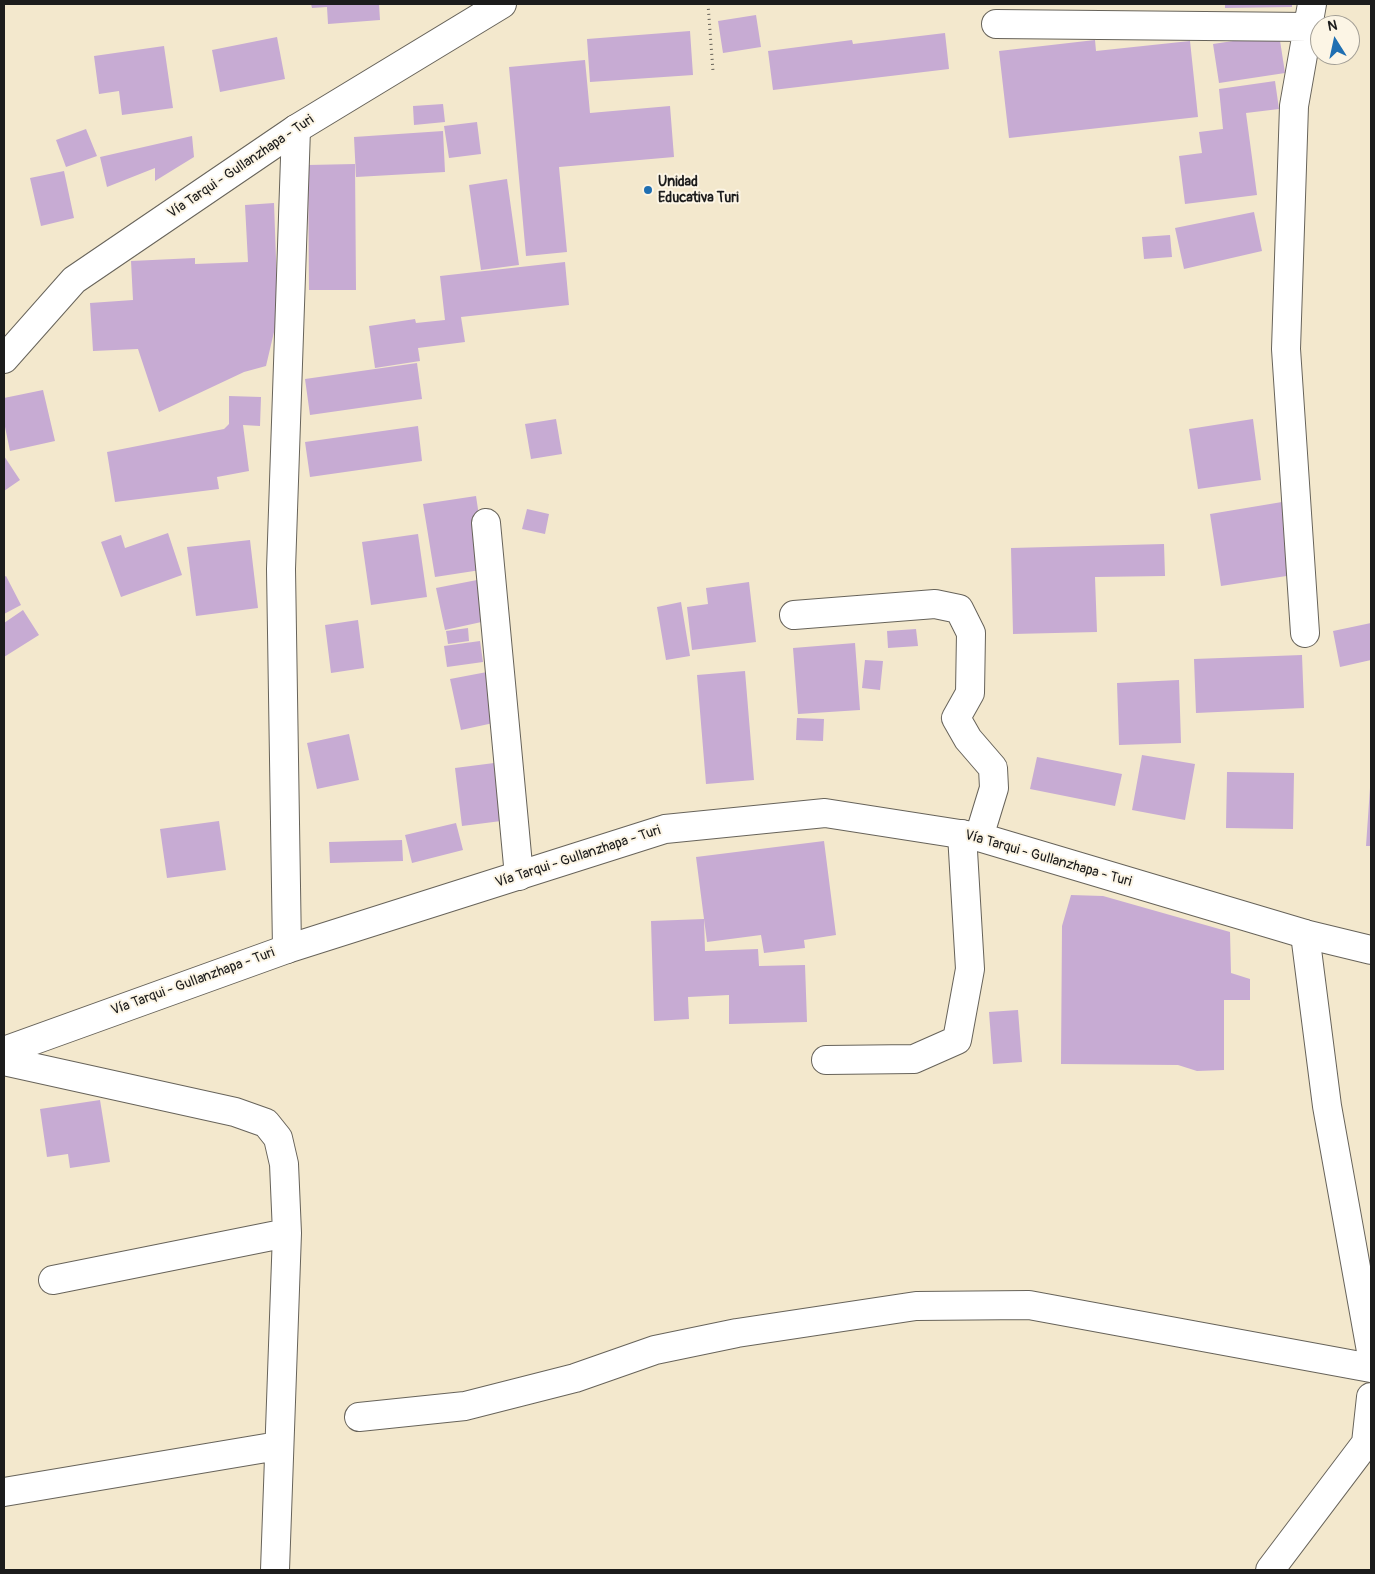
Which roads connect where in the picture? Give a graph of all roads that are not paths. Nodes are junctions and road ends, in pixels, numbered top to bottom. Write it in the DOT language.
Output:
graph roads {
  1 [pos="502,4"];
  2 [pos="1310,15"];
  3 [pos="996,24"];
  4 [pos="296,129"];
  5 [pos="4,359"];
  6 [pos="486,524"];
  7 [pos="794,615"];
  8 [pos="1305,633"];
  9 [pos="971,836"];
  10 [pos="519,876"];
  11 [pos="1305,934"];
  12 [pos="287,948"];
  13 [pos="1371,950"];
  14 [pos="4,1051"];
  15 [pos="826,1060"];
  16 [pos="4,1061"];
  17 [pos="287,1234"];
  18 [pos="52,1280"];
  19 [pos="1371,1351"];
  20 [pos="1371,1368"];
  21 [pos="1371,1398"];
  22 [pos="359,1417"];
  23 [pos="278,1446"];
  24 [pos="4,1492"];
  25 [pos="275,1570"];
  26 [pos="1270,1570"];
  1 -- 4 [label="street, Vía Tarqui - Gullanzhapa - Turi"];
  2 -- 3 [label="street"];
  2 -- 8 [label="street"];
  4 -- 5 [label="street, Vía Tarqui - Gullanzhapa - Turi"];
  4 -- 12 [label="street"];
  6 -- 10 [label="street"];
  7 -- 9 [label="street"];
  9 -- 10 [label="street, Vía Tarqui - Gullanzhapa - Turi"];
  9 -- 11 [label="street, Vía Tarqui - Gullanzhapa - Turi"];
  9 -- 15 [label="street"];
  10 -- 12 [label="street, Vía Tarqui - Gullanzhapa - Turi"];
  11 -- 13 [label="street, Vía Tarqui - Gullanzhapa - Turi"];
  11 -- 19 [label="street"];
  12 -- 14 [label="street, Vía Tarqui - Gullanzhapa - Turi"];
  16 -- 17 [label="street"];
  17 -- 18 [label="street"];
  17 -- 23 [label="street"];
  20 -- 22 [label="street"];
  21 -- 26 [label="street"];
  23 -- 24 [label="street"];
  23 -- 25 [label="street"];
}
